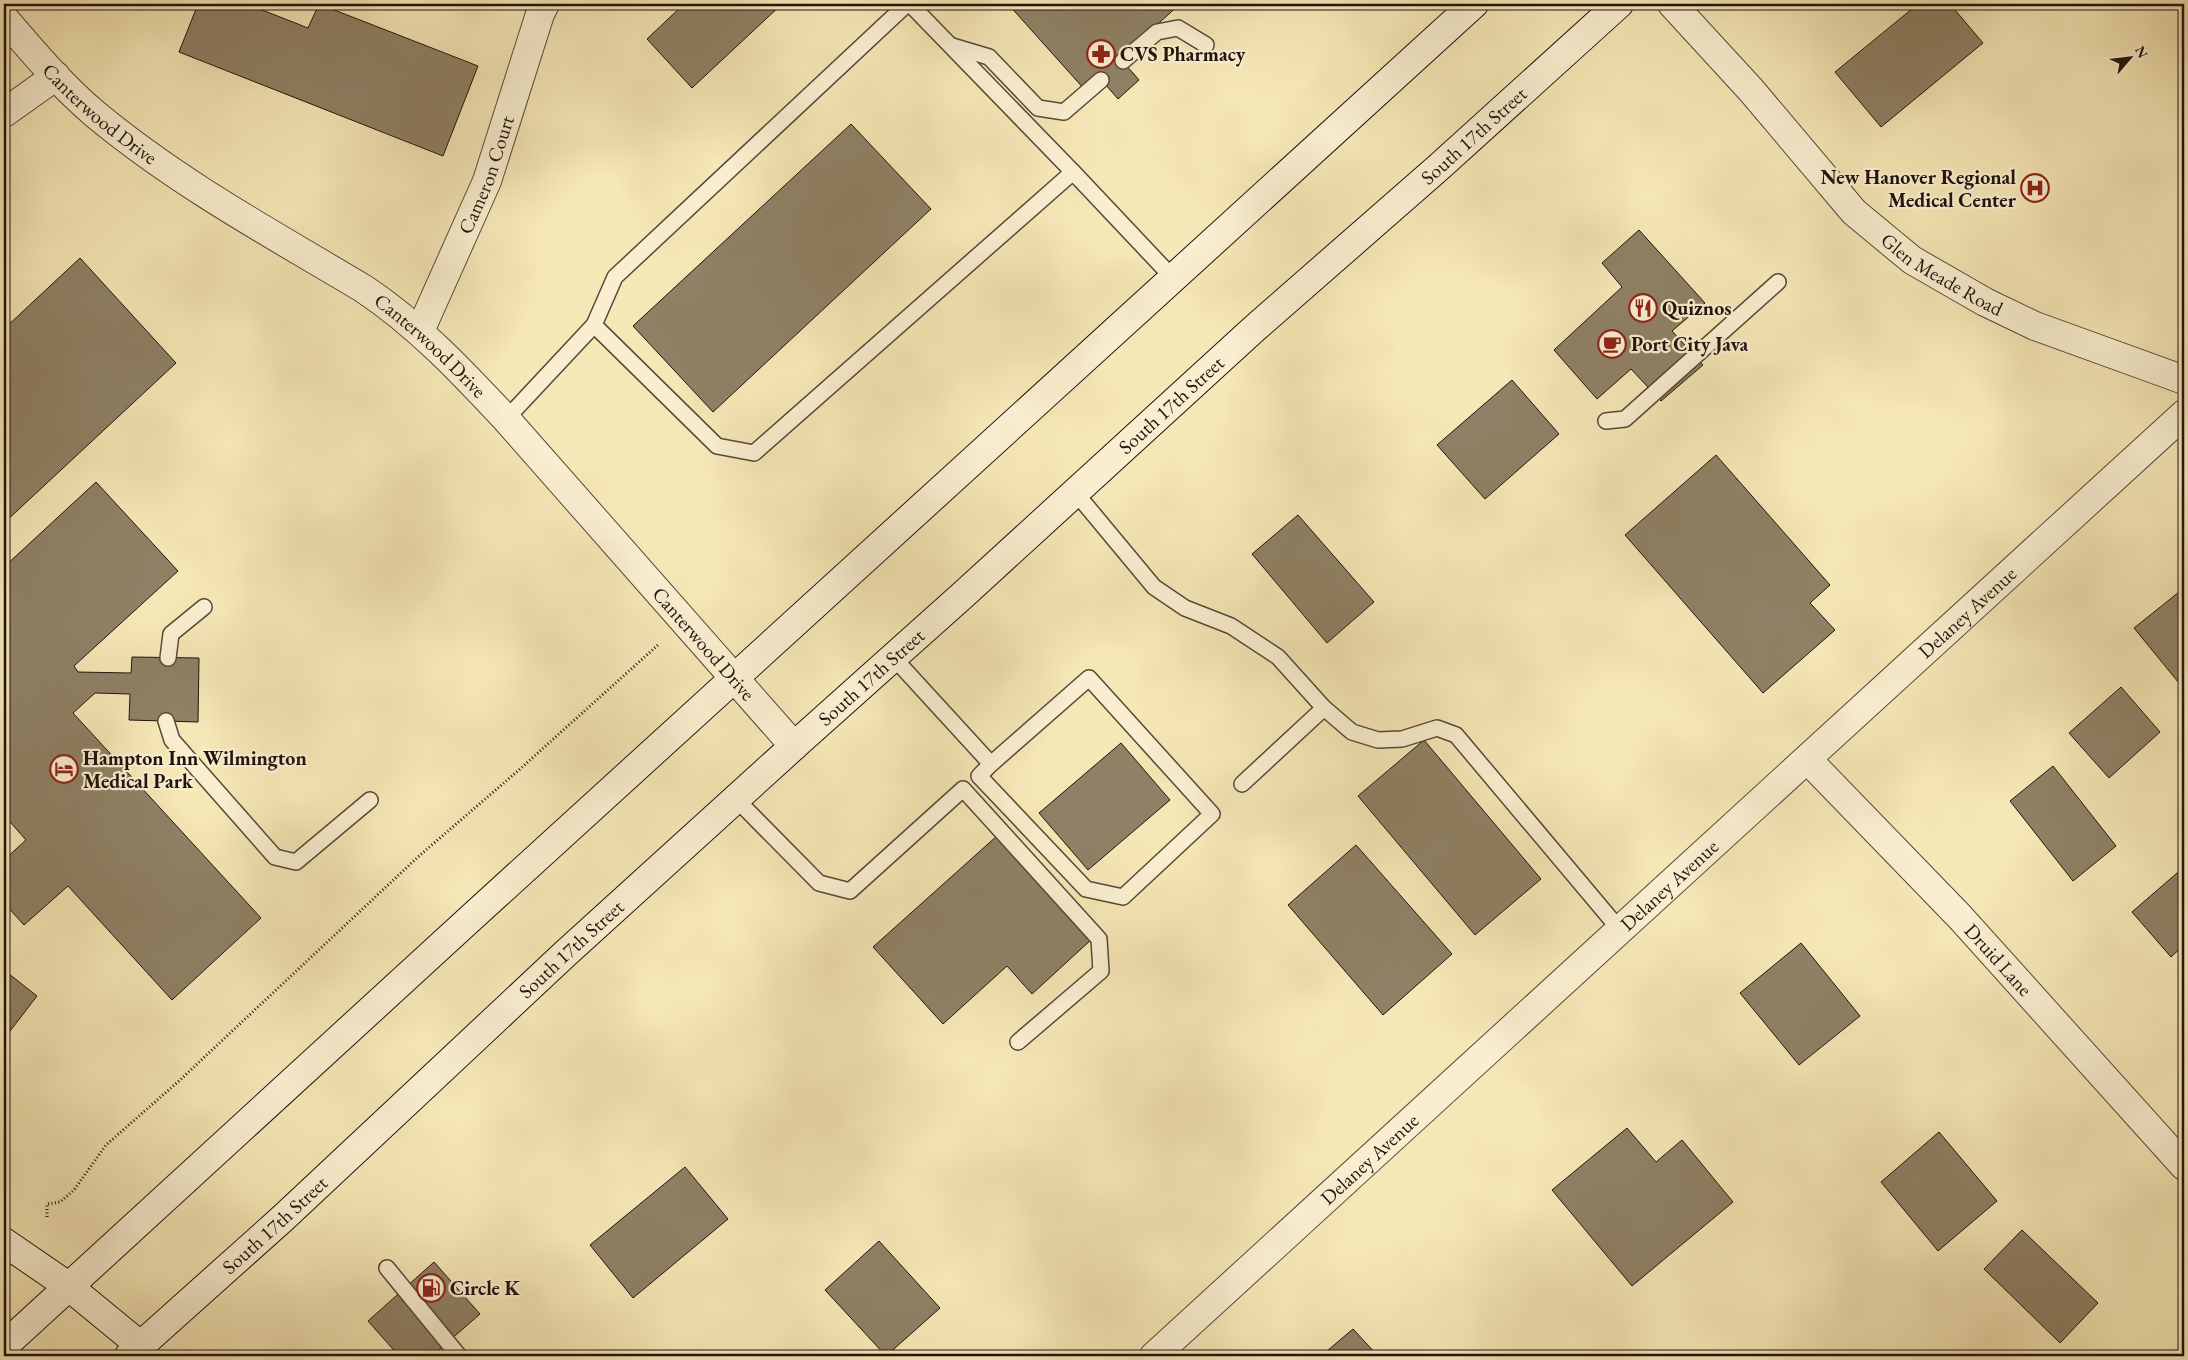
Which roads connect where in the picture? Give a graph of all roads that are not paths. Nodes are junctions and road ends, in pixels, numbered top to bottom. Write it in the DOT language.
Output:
graph roads {
  1 [pos="909,4"];
  2 [pos="1474,4"];
  3 [pos="1619,4"];
  4 [pos="1672,4"];
  5 [pos="536,7"];
  6 [pos="4,18"];
  7 [pos="951,46"];
  8 [pos="1206,46"];
  9 [pos="1123,61"];
  10 [pos="56,76"];
  11 [pos="1101,80"];
  12 [pos="4,113"];
  13 [pos="1073,172"];
  14 [pos="1173,278"];
  15 [pos="1778,282"];
  16 [pos="594,325"];
  17 [pos="420,331"];
  18 [pos="2184,380"];
  19 [pos="2184,414"];
  20 [pos="506,419"];
  21 [pos="1606,421"];
  22 [pos="1076,492"];
  23 [pos="204,607"];
  24 [pos="893,657"];
  25 [pos="168,658"];
  26 [pos="733,678"];
  27 [pos="1324,708"];
  28 [pos="166,721"];
  29 [pos="794,746"];
  30 [pos="1808,760"];
  31 [pos="992,764"];
  32 [pos="1242,784"];
  33 [pos="736,799"];
  34 [pos="370,800"];
  35 [pos="1620,930"];
  36 [pos="1018,1042"];
  37 [pos="2184,1166"];
  38 [pos="4,1242"];
  39 [pos="386,1268"];
  40 [pos="68,1286"];
  41 [pos="4,1346"];
  42 [pos="140,1353"];
  43 [pos="460,1356"];
  44 [pos="1154,1356"];
  1 -- 7 [label="lane"];
  1 -- 16 [label="lane"];
  2 -- 14 [label="street"];
  3 -- 22 [label="street, South 17th Street"];
  4 -- 18 [label="street, Glen Meade Road"];
  5 -- 17 [label="street, Cameron Court"];
  6 -- 10 [label="street, Canterwood Drive"];
  7 -- 11 [label="lane"];
  7 -- 13 [label="lane"];
  8 -- 9 [label="lane"];
  10 -- 12 [label="street"];
  10 -- 17 [label="street, Canterwood Drive"];
  13 -- 14 [label="lane"];
  13 -- 16 [label="lane"];
  14 -- 26 [label="street"];
  15 -- 21 [label="lane"];
  16 -- 20 [label="lane"];
  17 -- 20 [label="street, Canterwood Drive"];
  19 -- 30 [label="street, Delaney Avenue"];
  20 -- 26 [label="street, Canterwood Drive"];
  22 -- 24 [label="street, South 17th Street"];
  22 -- 27 [label="lane"];
  23 -- 25 [label="lane"];
  24 -- 29 [label="street, South 17th Street"];
  24 -- 31 [label="lane"];
  26 -- 29 [label="street, Canterwood Drive"];
  26 -- 40 [label="street"];
  27 -- 32 [label="lane"];
  27 -- 35 [label="lane"];
  28 -- 34 [label="lane"];
  29 -- 33 [label="street, South 17th Street"];
  30 -- 35 [label="street, Delaney Avenue"];
  30 -- 37 [label="street, Druid Lane"];
  31 -- 31 [label="lane"];
  33 -- 36 [label="lane"];
  33 -- 42 [label="street, South 17th Street"];
  35 -- 44 [label="street, Delaney Avenue"];
  38 -- 40 [label="street"];
  39 -- 43 [label="lane"];
  40 -- 41 [label="street"];
  40 -- 42 [label="street"];
}
